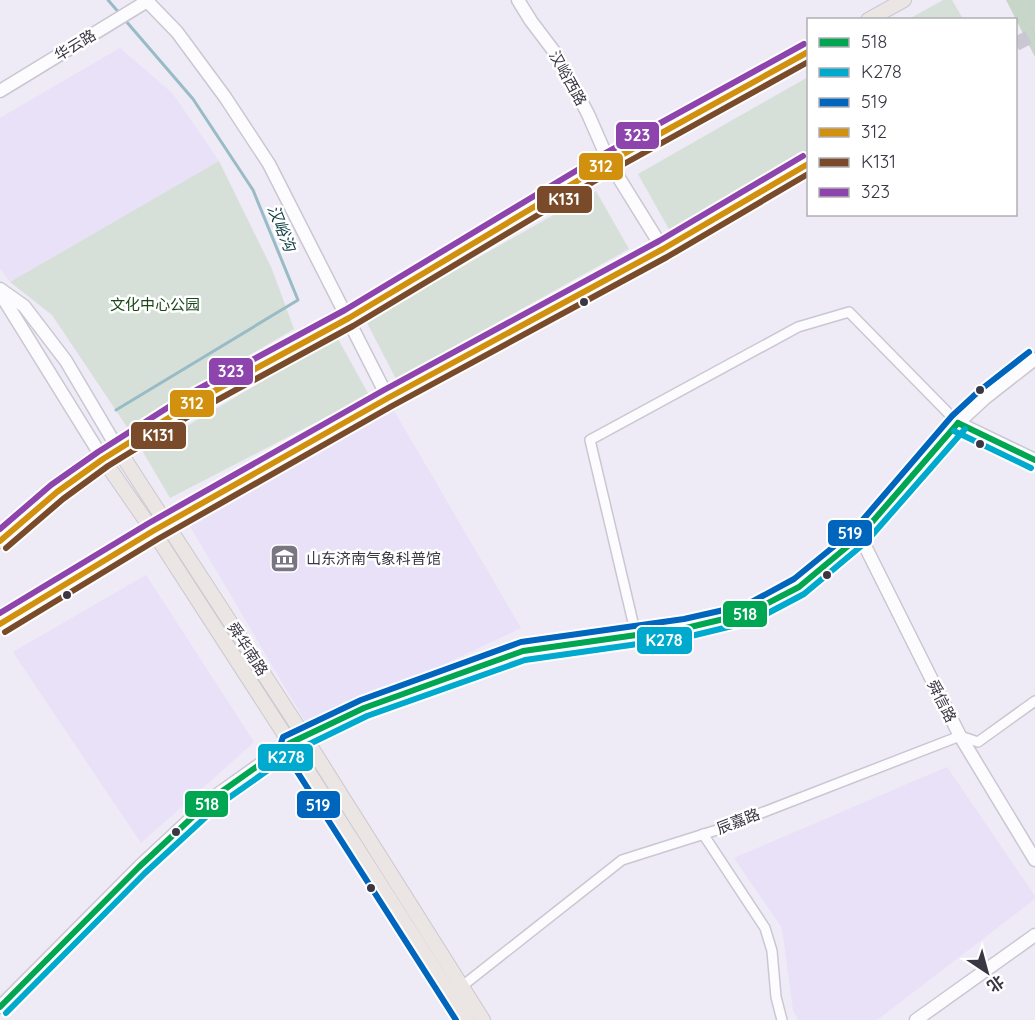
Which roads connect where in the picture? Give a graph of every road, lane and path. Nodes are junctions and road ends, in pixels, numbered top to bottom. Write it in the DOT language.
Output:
graph roads {
  1 [pos="147,0"];
  2 [pos="518,0"];
  3 [pos="904,0"];
  4 [pos="872,18"];
  5 [pos="807,53"];
  6 [pos="0,91"];
  7 [pos="609,162"];
  8 [pos="807,165"];
  9 [pos="663,249"];
  10 [pos="0,291"];
  11 [pos="349,318"];
  12 [pos="1035,359"];
  13 [pos="388,398"];
  14 [pos="958,423"];
  15 [pos="118,449"];
  16 [pos="104,459"];
  17 [pos="1035,460"];
  18 [pos="167,524"];
  19 [pos="153,531"];
  20 [pos="860,536"];
  21 [pos="0,541"];
  22 [pos="0,624"];
  23 [pos="636,635"];
  24 [pos="1035,701"];
  25 [pos="304,736"];
  26 [pos="960,736"];
  27 [pos="290,743"];
  28 [pos="703,834"];
  29 [pos="1035,860"];
  30 [pos="1035,935"];
  31 [pos="461,987"];
  32 [pos="0,1007"];
  33 [pos="467,1020"];
  34 [pos="483,1020"];
  35 [pos="782,1020"];
  36 [pos="916,1020"];
  1 -- 6 [label="street, 华云路"];
  1 -- 11 [label="street"];
  2 -- 7 [label="street, 汉峪西路"];
  3 -- 4 [label="main road"];
  5 -- 7 [label="main road"];
  7 -- 9 [label="street, 汉峪西路"];
  7 -- 11 [label="main road"];
  8 -- 9 [label="main road"];
  9 -- 13 [label="main road"];
  10 -- 15 [label="street, 舜华南路"];
  10 -- 16 [label="street, 舜华南路"];
  11 -- 13 [label="street"];
  11 -- 15 [label="main road"];
  12 -- 14 [label="street"];
  13 -- 18 [label="main road"];
  14 -- 17 [label="street"];
  14 -- 20 [label="street"];
  14 -- 23 [label="street"];
  15 -- 16 [label="main road"];
  15 -- 18 [label="main road, 舜华南路"];
  16 -- 19 [label="main road, 舜华南路"];
  16 -- 21 [label="main road"];
  18 -- 19 [label="main road"];
  18 -- 25 [label="main road, 舜华南路"];
  19 -- 22 [label="main road"];
  19 -- 27 [label="main road, 舜华南路"];
  20 -- 23 [label="street"];
  20 -- 26 [label="street, 舜信路"];
  23 -- 25 [label="street"];
  24 -- 26 [label="street, 辰嘉路"];
  25 -- 27 [label="street"];
  25 -- 31 [label="main road, 舜华南路"];
  26 -- 28 [label="street, 辰嘉路"];
  26 -- 29 [label="street, 舜信路"];
  27 -- 32 [label="street"];
  27 -- 33 [label="main road, 舜华南路"];
  28 -- 31 [label="street, 辰嘉路"];
  28 -- 35 [label="street"];
  30 -- 36 [label="street"];
  31 -- 34 [label="main road, 舜华南路"];
}
